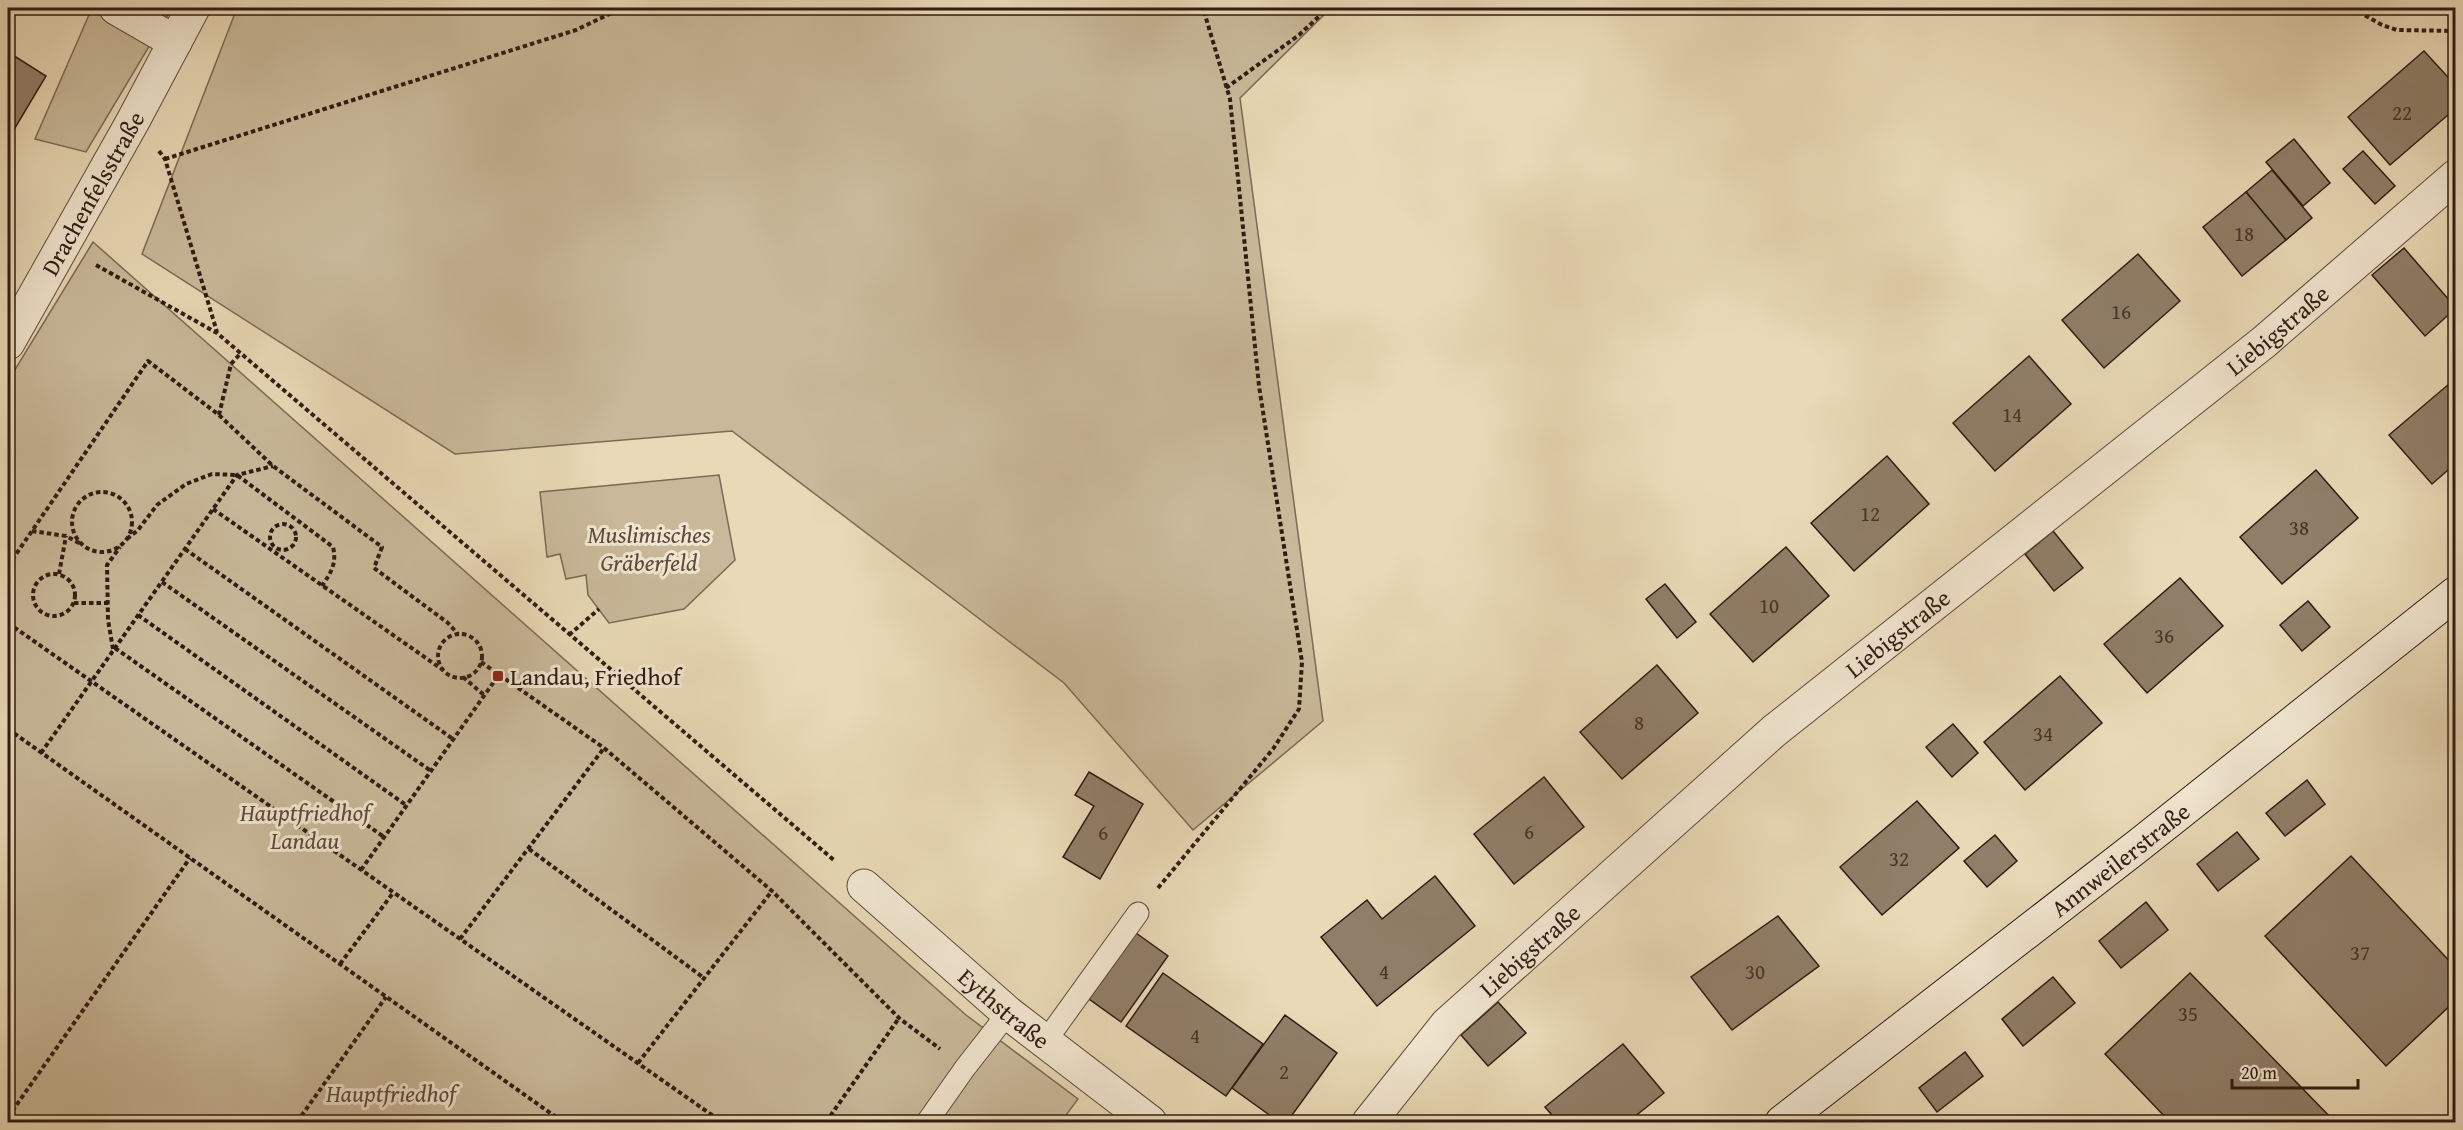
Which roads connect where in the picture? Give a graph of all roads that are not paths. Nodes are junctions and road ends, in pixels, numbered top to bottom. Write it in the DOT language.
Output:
graph roads {
  1 [pos="116,8"];
  2 [pos="193,8"];
  3 [pos="176,42"];
  4 [pos="2456,176"];
  5 [pos="8,343"];
  6 [pos="2456,593"];
  7 [pos="864,886"];
  8 [pos="1138,913"];
  9 [pos="1008,1013"];
  10 [pos="1045,1042"];
  11 [pos="927,1122"];
  12 [pos="1150,1122"];
  13 [pos="1369,1122"];
  14 [pos="1782,1122"];
  1 -- 3 [label="street"];
  2 -- 3 [label="street, Drachenfelsstraße"];
  3 -- 5 [label="street, Drachenfelsstraße"];
  4 -- 13 [label="street, Liebigstraße"];
  6 -- 14 [label="street, Annweilerstraße"];
  7 -- 9 [label="street, Eythstraße"];
  8 -- 10 [label="lane"];
  9 -- 10 [label="street, Eythstraße"];
  9 -- 11 [label="lane"];
  10 -- 12 [label="street, Eythstraße"];
}
